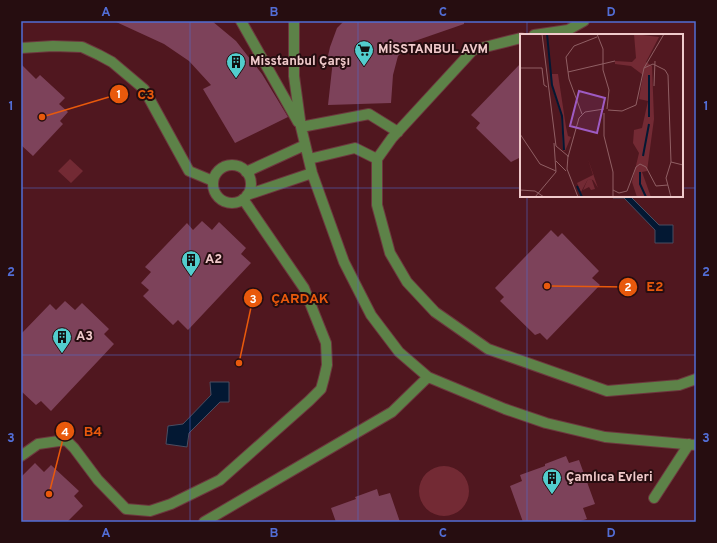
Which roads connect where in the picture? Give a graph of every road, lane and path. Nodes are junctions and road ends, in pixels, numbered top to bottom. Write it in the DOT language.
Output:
graph roads {
  1 [pos="241,21"];
  2 [pos="294,21"];
  3 [pos="584,21"];
  4 [pos="560,33"];
  5 [pos="547,34"];
  6 [pos="520,38"];
  7 [pos="21,48"];
  8 [pos="301,127"];
  9 [pos="398,132"];
  10 [pos="305,145"];
  11 [pos="377,158"];
  12 [pos="309,160"];
  13 [pos="246,172"];
  14 [pos="312,173"];
  15 [pos="214,181"];
  16 [pos="245,197"];
  17 [pos="428,378"];
  18 [pos="696,380"];
  19 [pos="693,445"];
  20 [pos="21,456"];
  21 [pos="654,498"];
  22 [pos="204,522"];
  1 -- 8 [label="street"];
  2 -- 8 [label="street"];
  3 -- 4 [label="street"];
  4 -- 5 [label="street"];
  6 -- 9 [label="street"];
  7 -- 15 [label="street"];
  8 -- 9 [label="street"];
  8 -- 10 [label="street"];
  9 -- 11 [label="street"];
  10 -- 12 [label="street"];
  10 -- 13 [label="street"];
  11 -- 12 [label="street"];
  11 -- 18 [label="street"];
  12 -- 14 [label="street"];
  13 -- 15 [label="street"];
  13 -- 16 [label="street"];
  14 -- 16 [label="street"];
  14 -- 17 [label="street"];
  15 -- 16 [label="street"];
  16 -- 20 [label="street"];
  17 -- 19 [label="street"];
  17 -- 22 [label="street"];
  19 -- 21 [label="street"];
}
